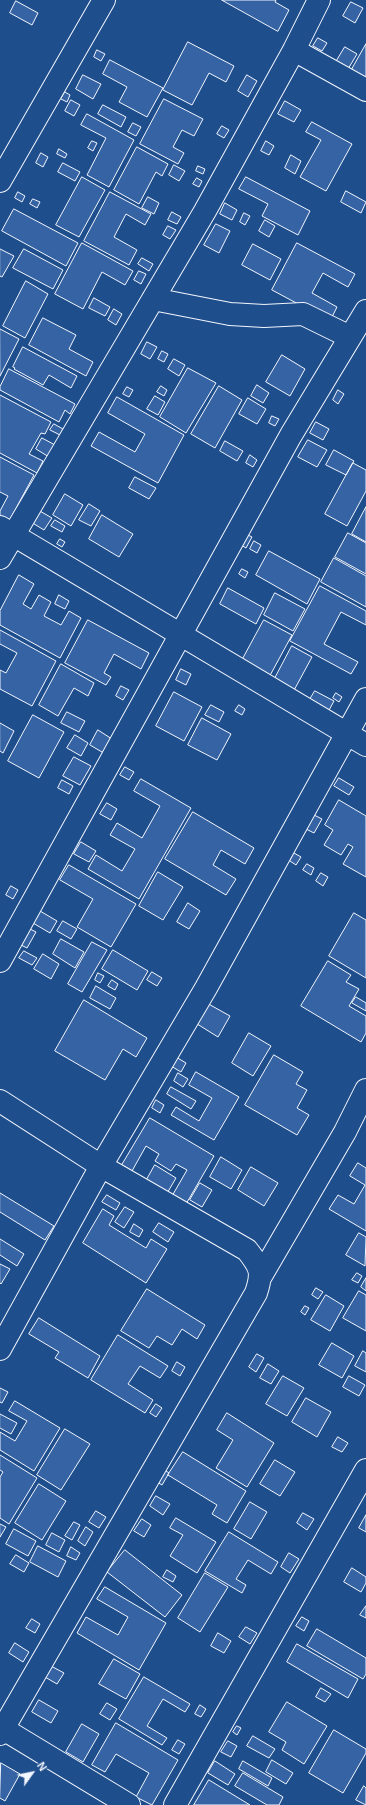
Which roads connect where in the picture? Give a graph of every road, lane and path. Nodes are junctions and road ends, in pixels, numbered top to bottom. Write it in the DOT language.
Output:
graph roads {
  1 [pos="104,0"];
  2 [pos="319,0"];
  3 [pos="294,50"];
  4 [pos="366,90"];
  5 [pos="0,181"];
  6 [pos="152,299"];
  7 [pos="366,311"];
  8 [pos="350,337"];
  9 [pos="6,531"];
  10 [pos="0,558"];
  11 [pos="180,634"];
  12 [pos="366,700"];
  13 [pos="347,733"];
  14 [pos="366,745"];
  15 [pos="0,960"];
  16 [pos="366,1090"];
  17 [pos="0,1102"];
  18 [pos="101,1166"];
  19 [pos="261,1276"];
  20 [pos="0,1349"];
  21 [pos="366,1470"];
  22 [pos="1,1730"];
  23 [pos="129,1805"];
  24 [pos="175,1805"];
  1 -- 5 [label="street"];
  2 -- 3 [label="street"];
  3 -- 4 [label="street"];
  3 -- 6 [label="street"];
  6 -- 8 [label="street"];
  6 -- 9 [label="street"];
  7 -- 8 [label="street"];
  8 -- 11 [label="street"];
  9 -- 10 [label="street"];
  9 -- 11 [label="street"];
  11 -- 13 [label="street"];
  11 -- 15 [label="street"];
  12 -- 13 [label="street"];
  13 -- 14 [label="street"];
  13 -- 18 [label="street"];
  16 -- 19 [label="street"];
  17 -- 18 [label="street"];
  18 -- 19 [label="street"];
  18 -- 20 [label="street"];
  19 -- 22 [label="street"];
  21 -- 24 [label="street"];
  22 -- 23 [label="street"];
}
